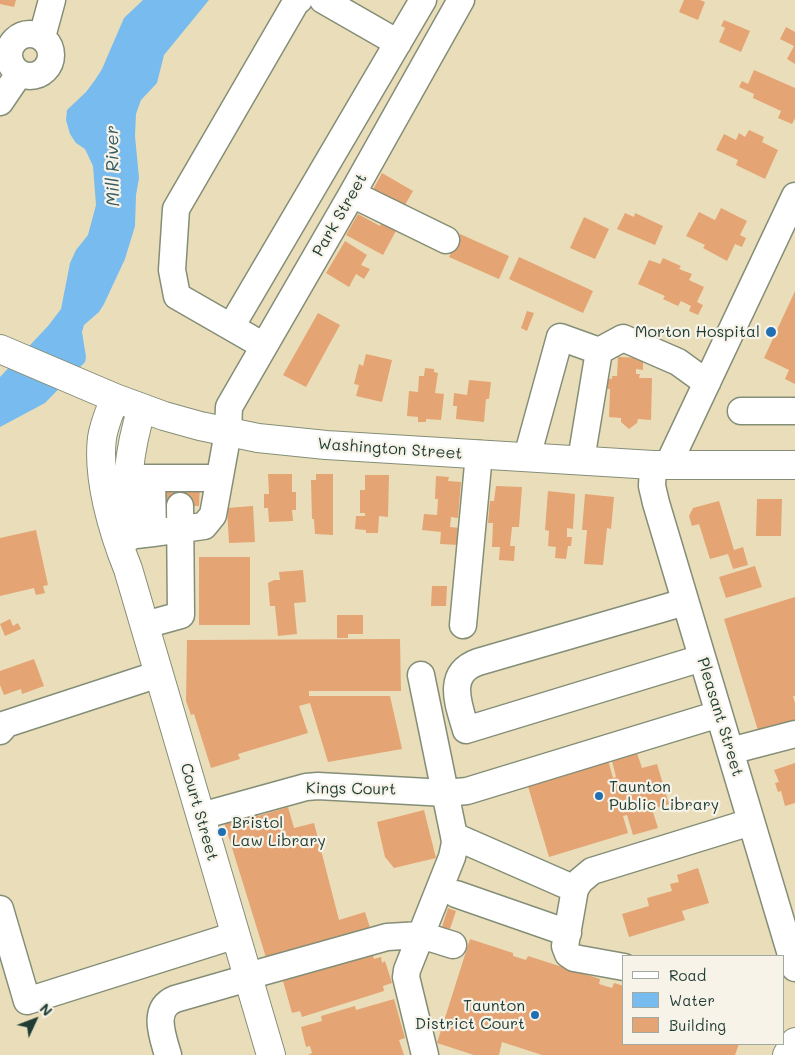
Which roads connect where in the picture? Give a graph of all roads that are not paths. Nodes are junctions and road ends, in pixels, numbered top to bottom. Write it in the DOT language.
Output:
graph roads {
  1 [pos="52,0"];
  2 [pos="298,0"];
  3 [pos="322,0"];
  4 [pos="424,0"];
  5 [pos="461,0"];
  6 [pos="398,43"];
  7 [pos="0,102"];
  8 [pos="352,194"];
  9 [pos="795,196"];
  10 [pos="788,225"];
  11 [pos="446,240"];
  12 [pos="231,327"];
  13 [pos="264,346"];
  14 [pos="4,351"];
  15 [pos="599,351"];
  16 [pos="707,383"];
  17 [pos="115,398"];
  18 [pos="142,408"];
  19 [pos="741,411"];
  20 [pos="795,411"];
  21 [pos="228,432"];
  22 [pos="479,454"];
  23 [pos="527,457"];
  24 [pos="581,460"];
  25 [pos="660,465"];
  26 [pos="795,465"];
  27 [pos="140,478"];
  28 [pos="219,478"];
  29 [pos="180,499"];
  30 [pos="140,534"];
  31 [pos="128,569"];
  32 [pos="685,602"];
  33 [pos="463,625"];
  34 [pos="144,626"];
  35 [pos="702,658"];
  36 [pos="159,674"];
  37 [pos="420,675"];
  38 [pos="719,714"];
  39 [pos="0,731"];
  40 [pos="795,734"];
  41 [pos="730,751"];
  42 [pos="446,793"];
  43 [pos="200,816"];
  44 [pos="751,822"];
  45 [pos="454,836"];
  46 [pos="575,889"];
  47 [pos="456,894"];
  48 [pos="0,909"];
  49 [pos="568,932"];
  50 [pos="236,935"];
  51 [pos="421,935"];
  52 [pos="453,945"];
  53 [pos="784,955"];
  54 [pos="622,967"];
  55 [pos="248,977"];
  56 [pos="795,1042"];
  57 [pos="168,1055"];
  58 [pos="271,1055"];
  59 [pos="425,1055"];
  60 [pos="787,1055"];
  1 -- 7 [label="street"];
  2 -- 12 [label="street"];
  3 -- 6 [label="street"];
  4 -- 6 [label="street"];
  5 -- 8 [label="street, Park Street"];
  6 -- 12 [label="street"];
  8 -- 11 [label="street"];
  8 -- 13 [label="street, Park Street"];
  9 -- 10 [label="street"];
  10 -- 16 [label="street"];
  12 -- 13 [label="street"];
  13 -- 21 [label="street, Park Street"];
  14 -- 17 [label="main road, Washington Street"];
  15 -- 16 [label="street"];
  15 -- 23 [label="street"];
  15 -- 24 [label="street"];
  16 -- 25 [label="street"];
  17 -- 18 [label="main road, Washington Street"];
  17 -- 31 [label="main road, Court Street"];
  18 -- 21 [label="main road, Washington Street"];
  18 -- 27 [label="main road, Court Street"];
  19 -- 20 [label="street"];
  21 -- 22 [label="main road, Washington Street"];
  21 -- 28 [label="street, Park Street"];
  22 -- 23 [label="main road, Washington Street"];
  22 -- 33 [label="street"];
  23 -- 24 [label="main road, Washington Street"];
  24 -- 25 [label="main road, Washington Street"];
  25 -- 26 [label="main road, Washington Street"];
  25 -- 32 [label="street, Pleasant Street"];
  27 -- 29 [label="street"];
  27 -- 30 [label="main road, Court Street"];
  28 -- 29 [label="street"];
  28 -- 29 [label="street, Park Street"];
  29 -- 30 [label="street"];
  29 -- 34 [label="street"];
  30 -- 31 [label="main road, Court Street"];
  31 -- 34 [label="main road, Court Street"];
  32 -- 35 [label="street, Pleasant Street"];
  32 -- 35 [label="street"];
  34 -- 36 [label="main road, Court Street"];
  35 -- 38 [label="street, Pleasant Street"];
  36 -- 39 [label="street"];
  36 -- 43 [label="main road, Court Street"];
  37 -- 42 [label="street"];
  38 -- 41 [label="street, Pleasant Street"];
  38 -- 42 [label="street, Kings Court"];
  40 -- 41 [label="street"];
  41 -- 44 [label="street, Pleasant Street"];
  42 -- 43 [label="street, Kings Court"];
  42 -- 45 [label="street"];
  43 -- 50 [label="main road, Court Street"];
  44 -- 46 [label="street"];
  44 -- 53 [label="street, Pleasant Street"];
  45 -- 46 [label="street"];
  45 -- 51 [label="street"];
  46 -- 49 [label="street"];
  47 -- 49 [label="street"];
  48 -- 50 [label="street"];
  49 -- 54 [label="street"];
  50 -- 55 [label="main road, Court Street"];
  51 -- 52 [label="street"];
  51 -- 55 [label="street"];
  51 -- 59 [label="street"];
  55 -- 57 [label="street"];
  55 -- 58 [label="main road, Court Street"];
  56 -- 60 [label="main road"];
}
